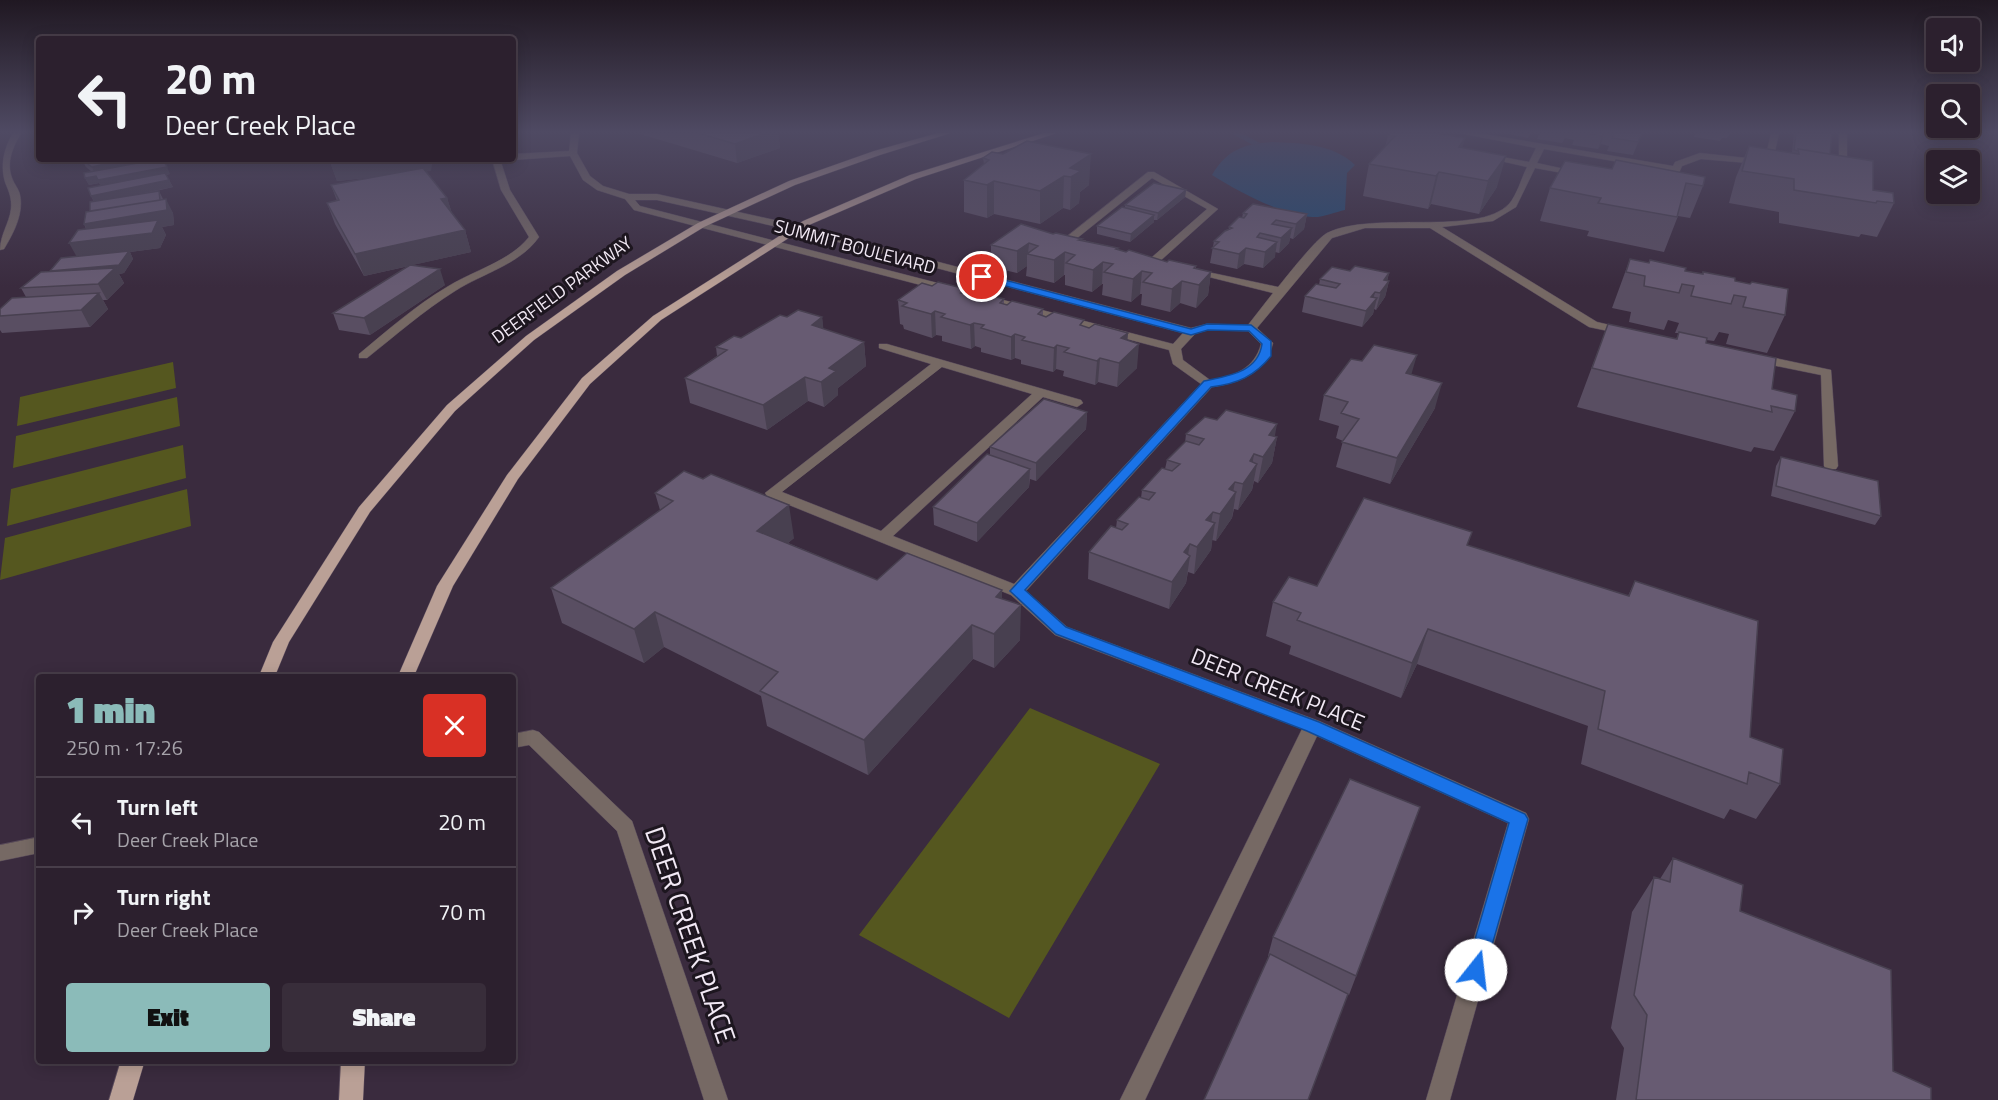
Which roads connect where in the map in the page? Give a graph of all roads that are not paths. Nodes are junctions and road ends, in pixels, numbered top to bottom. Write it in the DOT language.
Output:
graph roads {
  1 [pos="12,184"];
  2 [pos="504,184"];
  3 [pos="595,184"];
  4 [pos="789,184"];
  5 [pos="896,184"];
  6 [pos="1138,184"];
  7 [pos="1169,184"];
  8 [pos="1523,184"];
  9 [pos="1670,184"];
  10 [pos="1656,187"];
  11 [pos="628,197"];
  12 [pos="728,212"];
  13 [pos="701,225"];
  14 [pos="1432,225"];
  15 [pos="797,228"];
  16 [pos="772,243"];
  17 [pos="1090,245"];
  18 [pos="0,247"];
  19 [pos="1144,258"];
  20 [pos="1155,260"];
  21 [pos="1166,263"];
  22 [pos="1178,266"];
  23 [pos="1280,291"];
  24 [pos="1251,328"];
  25 [pos="1191,332"];
  26 [pos="1640,335"];
  27 [pos="883,346"];
  28 [pos="1175,348"];
  29 [pos="363,356"];
  30 [pos="1745,356"];
  31 [pos="939,364"];
  32 [pos="1208,384"];
  33 [pos="1040,393"];
  34 [pos="1077,403"];
  35 [pos="1831,466"];
  36 [pos="883,537"];
  37 [pos="1017,591"];
  38 [pos="268,674"];
  39 [pos="406,674"];
  40 [pos="1313,726"];
  41 [pos="516,740"];
  42 [pos="36,846"];
  43 [pos="0,853"];
  44 [pos="133,1064"];
  45 [pos="353,1064"];
  46 [pos="121,1100"];
  47 [pos="351,1100"];
  48 [pos="716,1100"];
  49 [pos="1132,1100"];
  50 [pos="1438,1100"];
  1 -- 18 [label="street"];
  2 -- 29 [label="street"];
  3 -- 11 [label="street"];
  4 -- 12 [label="main road, DEERFIELD PARKWAY"];
  5 -- 15 [label="main road"];
  6 -- 17 [label="street"];
  7 -- 20 [label="street"];
  8 -- 14 [label="street"];
  9 -- 10 [label="street"];
  11 -- 12 [label="street, SUMMIT BOULEVARD"];
  11 -- 13 [label="street, SUMMIT BOULEVARD"];
  12 -- 13 [label="main road, DEERFIELD PARKWAY"];
  12 -- 15 [label="street, SUMMIT BOULEVARD"];
  13 -- 16 [label="street, SUMMIT BOULEVARD"];
  13 -- 38 [label="main road, DEERFIELD PARKWAY"];
  14 -- 23 [label="street"];
  14 -- 26 [label="street"];
  15 -- 16 [label="main road"];
  15 -- 25 [label="street, SUMMIT BOULEVARD"];
  16 -- 28 [label="street, SUMMIT BOULEVARD"];
  16 -- 39 [label="main road"];
  19 -- 20 [label="street"];
  20 -- 21 [label="street"];
  22 -- 23 [label="street"];
  23 -- 24 [label="street"];
  24 -- 25 [label="street"];
  24 -- 32 [label="street"];
  25 -- 28 [label="street"];
  27 -- 31 [label="street"];
  28 -- 32 [label="street"];
  30 -- 35 [label="street"];
  31 -- 33 [label="street"];
  31 -- 36 [label="street"];
  32 -- 37 [label="street"];
  33 -- 34 [label="street"];
  33 -- 36 [label="street"];
  36 -- 37 [label="street"];
  37 -- 40 [label="street, DEER CREEK PLACE"];
  40 -- 49 [label="street"];
  40 -- 50 [label="street, DEER CREEK PLACE"];
  41 -- 48 [label="street, DEER CREEK PLACE"];
  42 -- 43 [label="street"];
  44 -- 46 [label="main road"];
  45 -- 47 [label="main road"];
}
